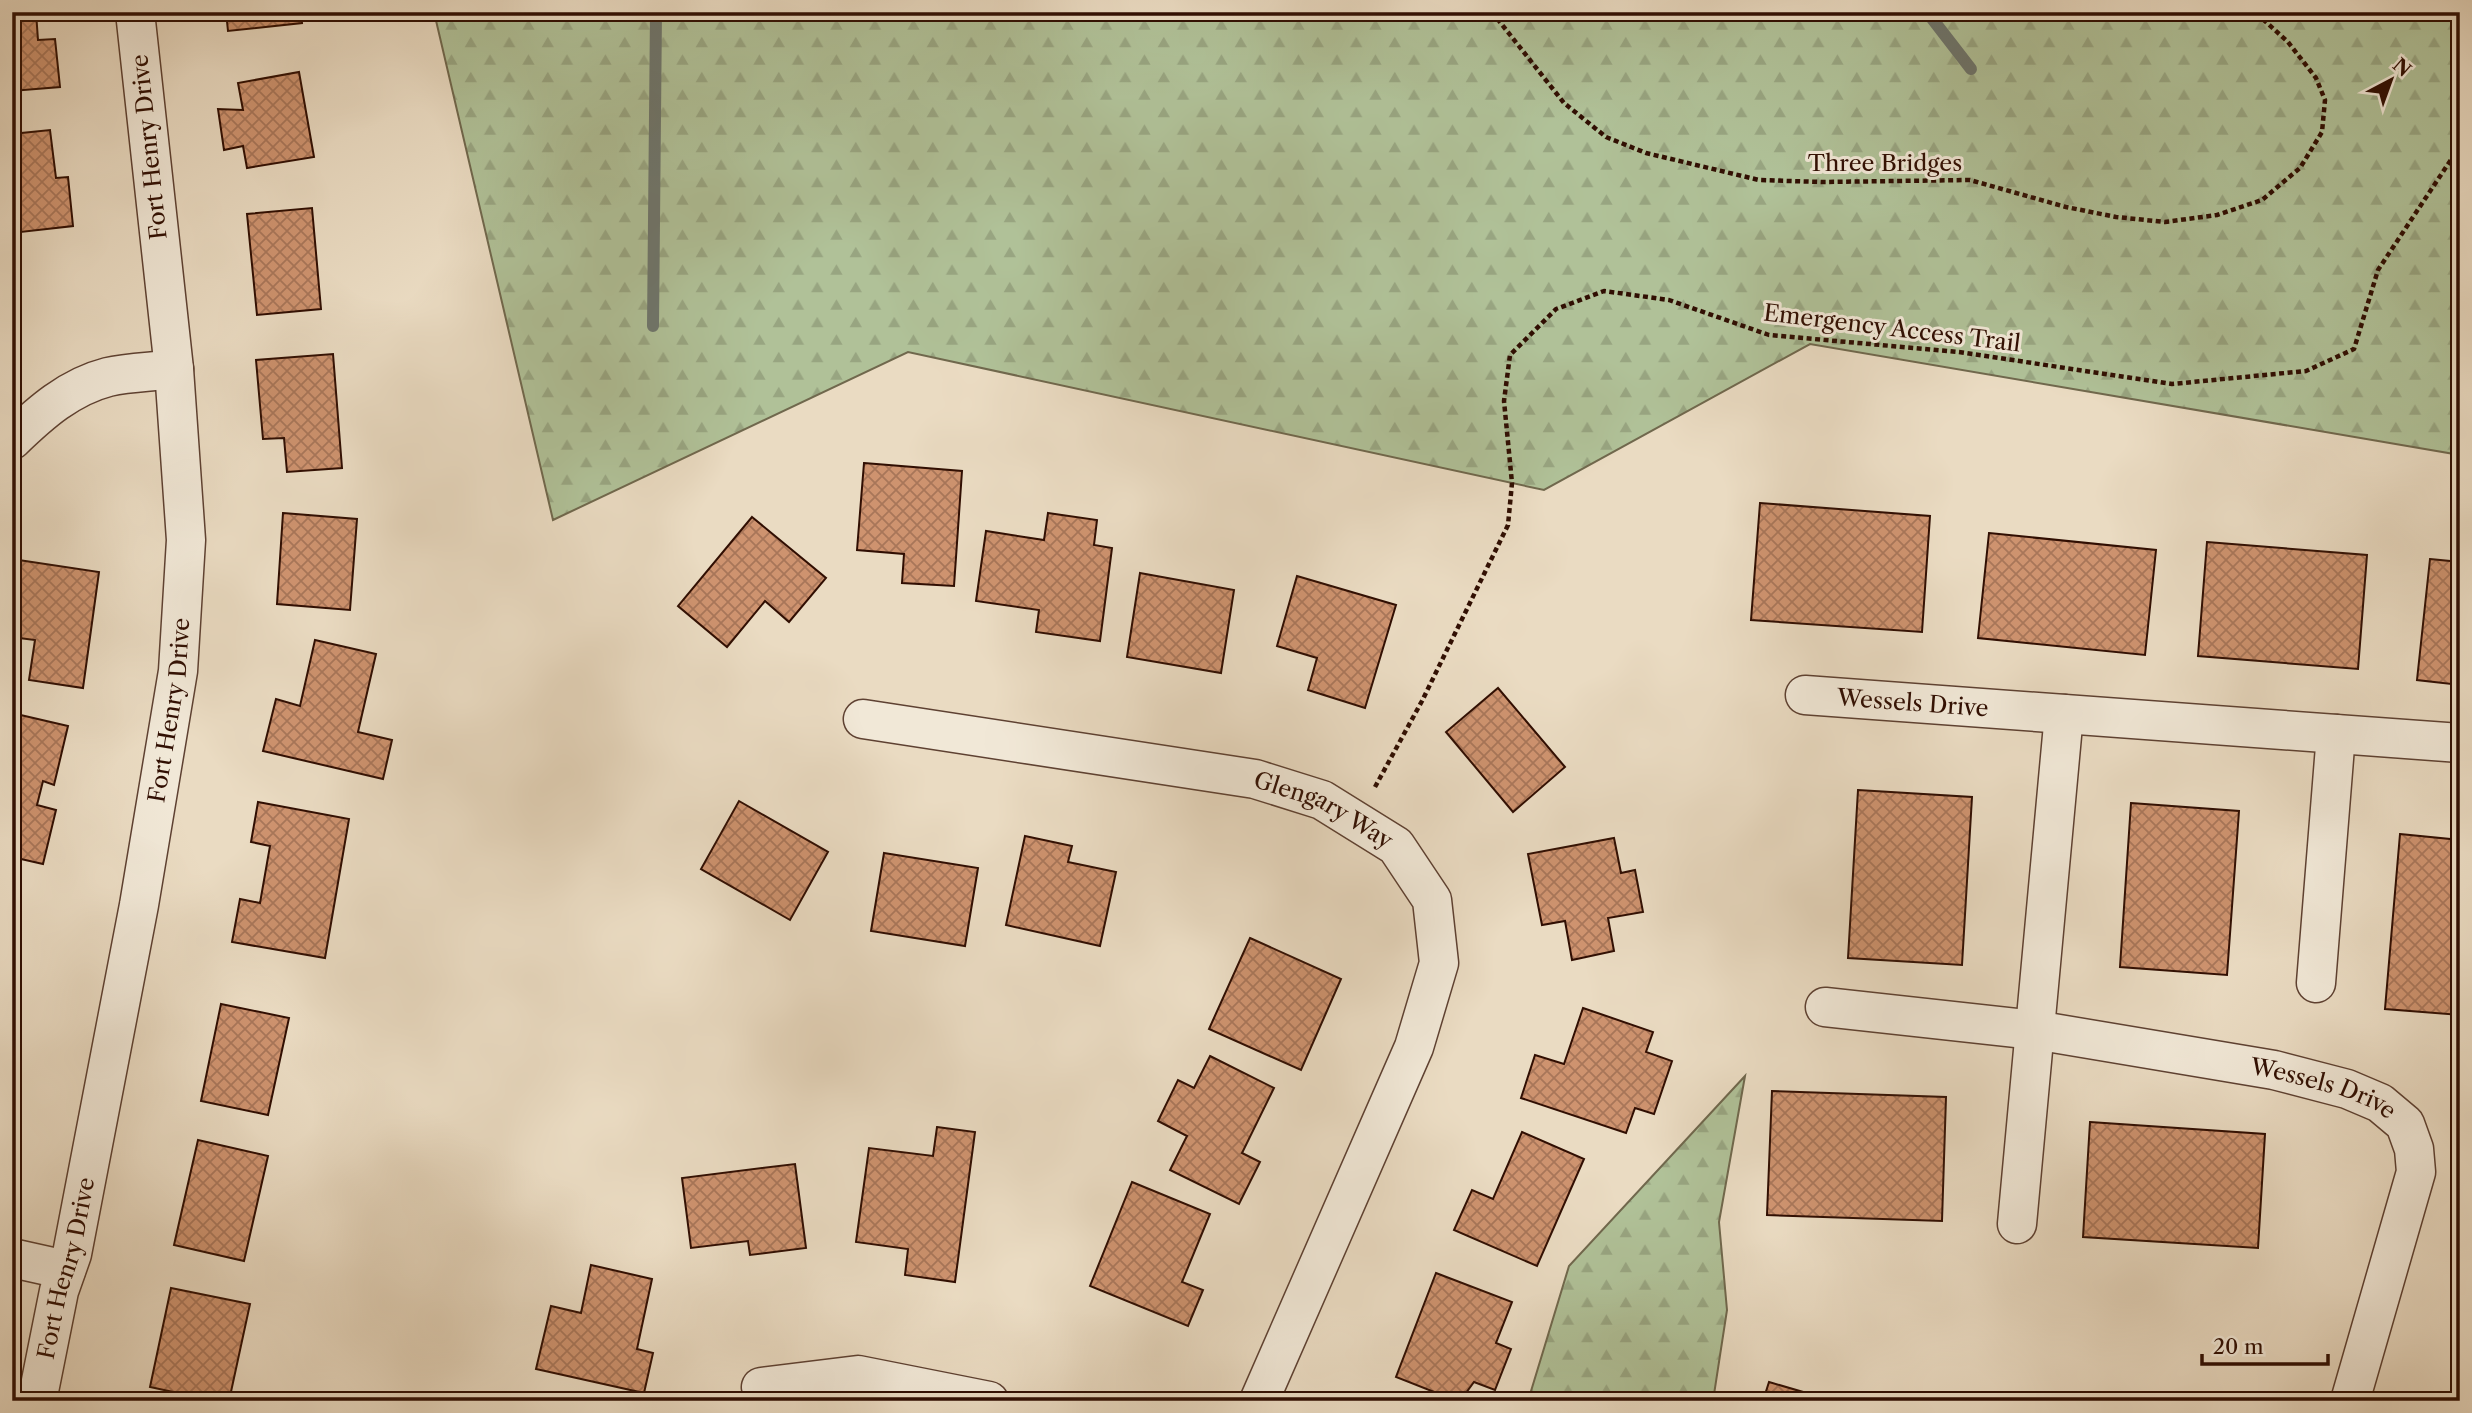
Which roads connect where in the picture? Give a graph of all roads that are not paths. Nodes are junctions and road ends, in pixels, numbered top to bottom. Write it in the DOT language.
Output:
graph roads {
  1 [pos="135,12"];
  2 [pos="174,369"];
  3 [pos="12,440"];
  4 [pos="1805,695"];
  5 [pos="2064,714"];
  6 [pos="863,719"];
  7 [pos="2336,734"];
  8 [pos="2460,743"];
  9 [pos="2316,983"];
  10 [pos="1825,1007"];
  11 [pos="2035,1031"];
  12 [pos="2017,1224"];
  13 [pos="12,1258"];
  14 [pos="66,1270"];
  15 [pos="761,1387"];
  16 [pos="37,1401"];
  17 [pos="989,1401"];
  18 [pos="1259,1401"];
  19 [pos="2350,1401"];
  1 -- 2 [label="street, Fort Henry Drive"];
  2 -- 3 [label="street"];
  2 -- 14 [label="street, Fort Henry Drive"];
  4 -- 5 [label="street, Wessels Drive"];
  5 -- 7 [label="street, Wessels Drive"];
  5 -- 11 [label="street"];
  6 -- 18 [label="street, Glengary Way"];
  7 -- 8 [label="street, Wessels Drive"];
  7 -- 9 [label="street"];
  10 -- 11 [label="street, Wessels Drive"];
  11 -- 12 [label="street"];
  11 -- 19 [label="street, Wessels Drive"];
  13 -- 14 [label="street"];
  14 -- 16 [label="street, Fort Henry Drive"];
  15 -- 17 [label="street"];
}
